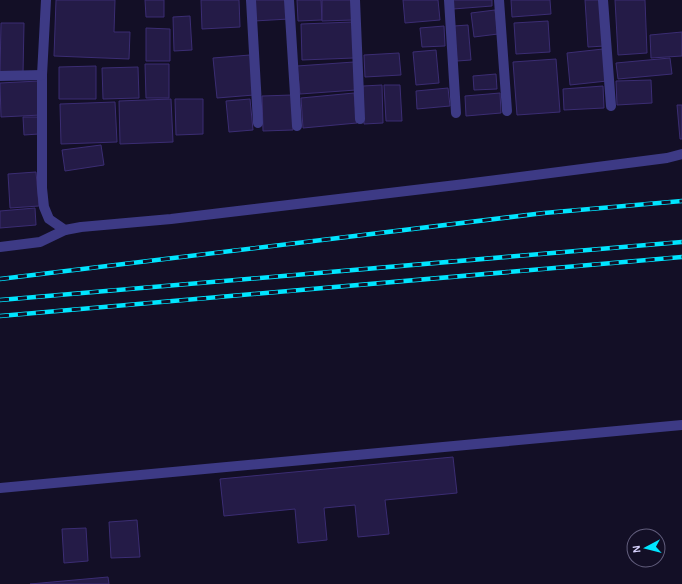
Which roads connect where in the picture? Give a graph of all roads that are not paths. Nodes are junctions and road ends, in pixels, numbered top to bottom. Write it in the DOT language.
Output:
graph roads {
  1 [pos="46,0"];
  2 [pos="251,0"];
  3 [pos="289,0"];
  4 [pos="355,0"];
  5 [pos="449,0"];
  6 [pos="499,0"];
  7 [pos="604,0"];
  8 [pos="42,75"];
  9 [pos="0,76"];
  10 [pos="611,106"];
  11 [pos="507,111"];
  12 [pos="456,113"];
  13 [pos="360,119"];
  14 [pos="258,123"];
  15 [pos="297,126"];
  16 [pos="682,154"];
  17 [pos="65,230"];
  18 [pos="0,247"];
  19 [pos="682,425"];
  20 [pos="0,488"];
  1 -- 8 [label="street"];
  2 -- 14 [label="street"];
  3 -- 15 [label="street"];
  4 -- 13 [label="street"];
  5 -- 12 [label="street"];
  6 -- 11 [label="street"];
  7 -- 10 [label="street"];
  8 -- 9 [label="street"];
  8 -- 17 [label="street"];
  16 -- 17 [label="street"];
  17 -- 18 [label="street"];
  19 -- 20 [label="street"];
}
